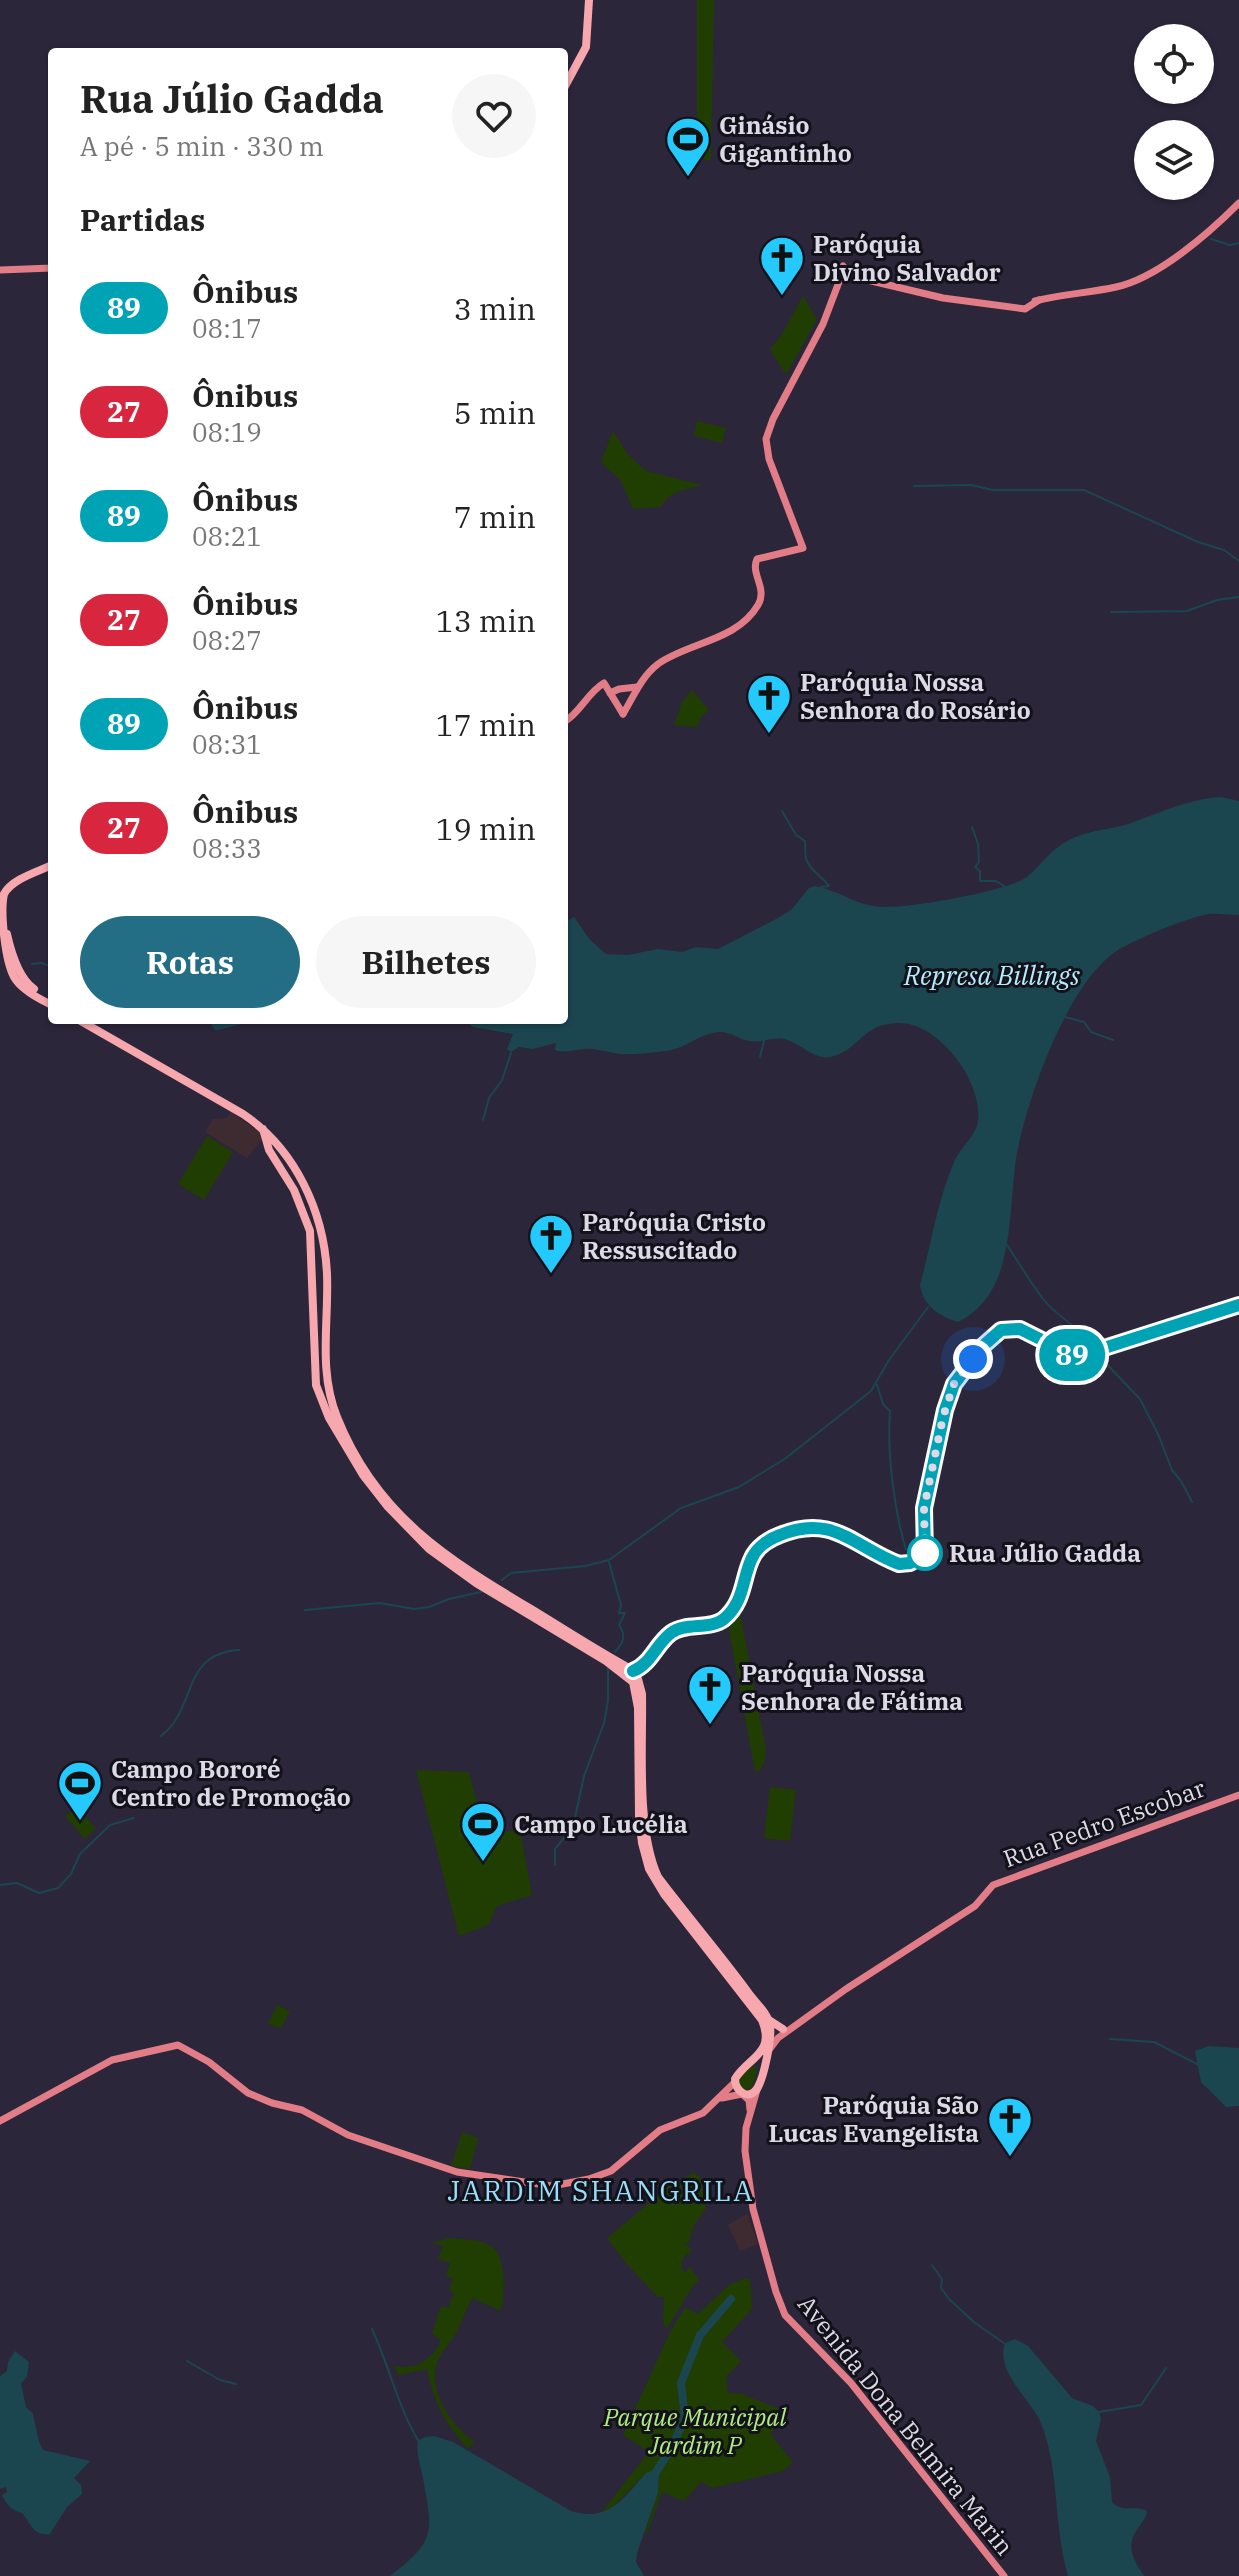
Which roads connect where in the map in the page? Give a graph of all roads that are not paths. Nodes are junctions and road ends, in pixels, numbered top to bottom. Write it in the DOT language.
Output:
graph roads {
  1 [pos="589,0"];
  2 [pos="568,81"];
  3 [pos="1239,203"];
  4 [pos="48,268"];
  5 [pos="0,270"];
  6 [pos="1039,300"];
  7 [pos="1014,307"];
  8 [pos="637,687"];
  9 [pos="610,693"];
  10 [pos="568,719"];
  11 [pos="48,867"];
  12 [pos="15,884"];
  13 [pos="25,983"];
  14 [pos="48,1001"];
  15 [pos="86,1024"];
  16 [pos="263,1129"];
  17 [pos="278,1144"];
  18 [pos="268,1145"];
  19 [pos="323,1237"];
  20 [pos="312,1251"];
  21 [pos="326,1263"];
  22 [pos="1239,1305"];
  23 [pos="634,1672"];
  24 [pos="1239,1795"];
  25 [pos="769,2020"];
  26 [pos="786,2030"];
  27 [pos="768,2036"];
  28 [pos="768,2052"];
  29 [pos="752,2062"];
  30 [pos="762,2071"];
  31 [pos="734,2083"];
  32 [pos="757,2089"];
  33 [pos="742,2094"];
  34 [pos="720,2099"];
  35 [pos="750,2112"];
  36 [pos="0,2121"];
  37 [pos="1004,2576"];
  1 -- 2 [label="main road"];
  3 -- 6 [label="main road"];
  4 -- 5 [label="main road"];
  6 -- 7 [label="main road"];
  6 -- 7 [label="main road"];
  7 -- 8 [label="main road"];
  8 -- 9 [label="main road"];
  8 -- 9 [label="main road"];
  9 -- 10 [label="main road"];
  11 -- 12 [label="main road"];
  12 -- 13 [label="main road"];
  12 -- 13 [label="main road"];
  13 -- 14 [label="main road"];
  15 -- 16 [label="main road"];
  16 -- 17 [label="main road"];
  16 -- 18 [label="main road"];
  17 -- 18 [label="main road"];
  17 -- 19 [label="main road"];
  18 -- 20 [label="main road"];
  19 -- 20 [label="main road"];
  19 -- 21 [label="main road"];
  20 -- 21 [label="main road"];
  20 -- 23 [label="main road"];
  21 -- 23 [label="main road"];
  22 -- 23 [label="main road"];
  23 -- 25 [label="main road"];
  23 -- 27 [label="main road"];
  24 -- 26 [label="main road, Rua Pedro Escobar"];
  25 -- 26 [label="main road"];
  25 -- 27 [label="main road, Avenida Dona Belmira Marin"];
  26 -- 27 [label="main road, Rua Pedro Escobar"];
  26 -- 28 [label="main road, Rua Pedro Escobar"];
  27 -- 28 [label="main road, Avenida Dona Belmira Marin"];
  27 -- 29 [label="main road"];
  28 -- 30 [label="main road, Avenida Dona Belmira Marin"];
  29 -- 30 [label="main road"];
  29 -- 31 [label="main road"];
  30 -- 32 [label="main road, Avenida Dona Belmira Marin"];
  31 -- 33 [label="main road"];
  31 -- 34 [label="main road"];
  32 -- 33 [label="main road"];
  32 -- 35 [label="main road, Avenida Dona Belmira Marin"];
  33 -- 34 [label="main road"];
  33 -- 35 [label="main road"];
  34 -- 36 [label="main road"];
  35 -- 37 [label="main road, Avenida Dona Belmira Marin"];
}
